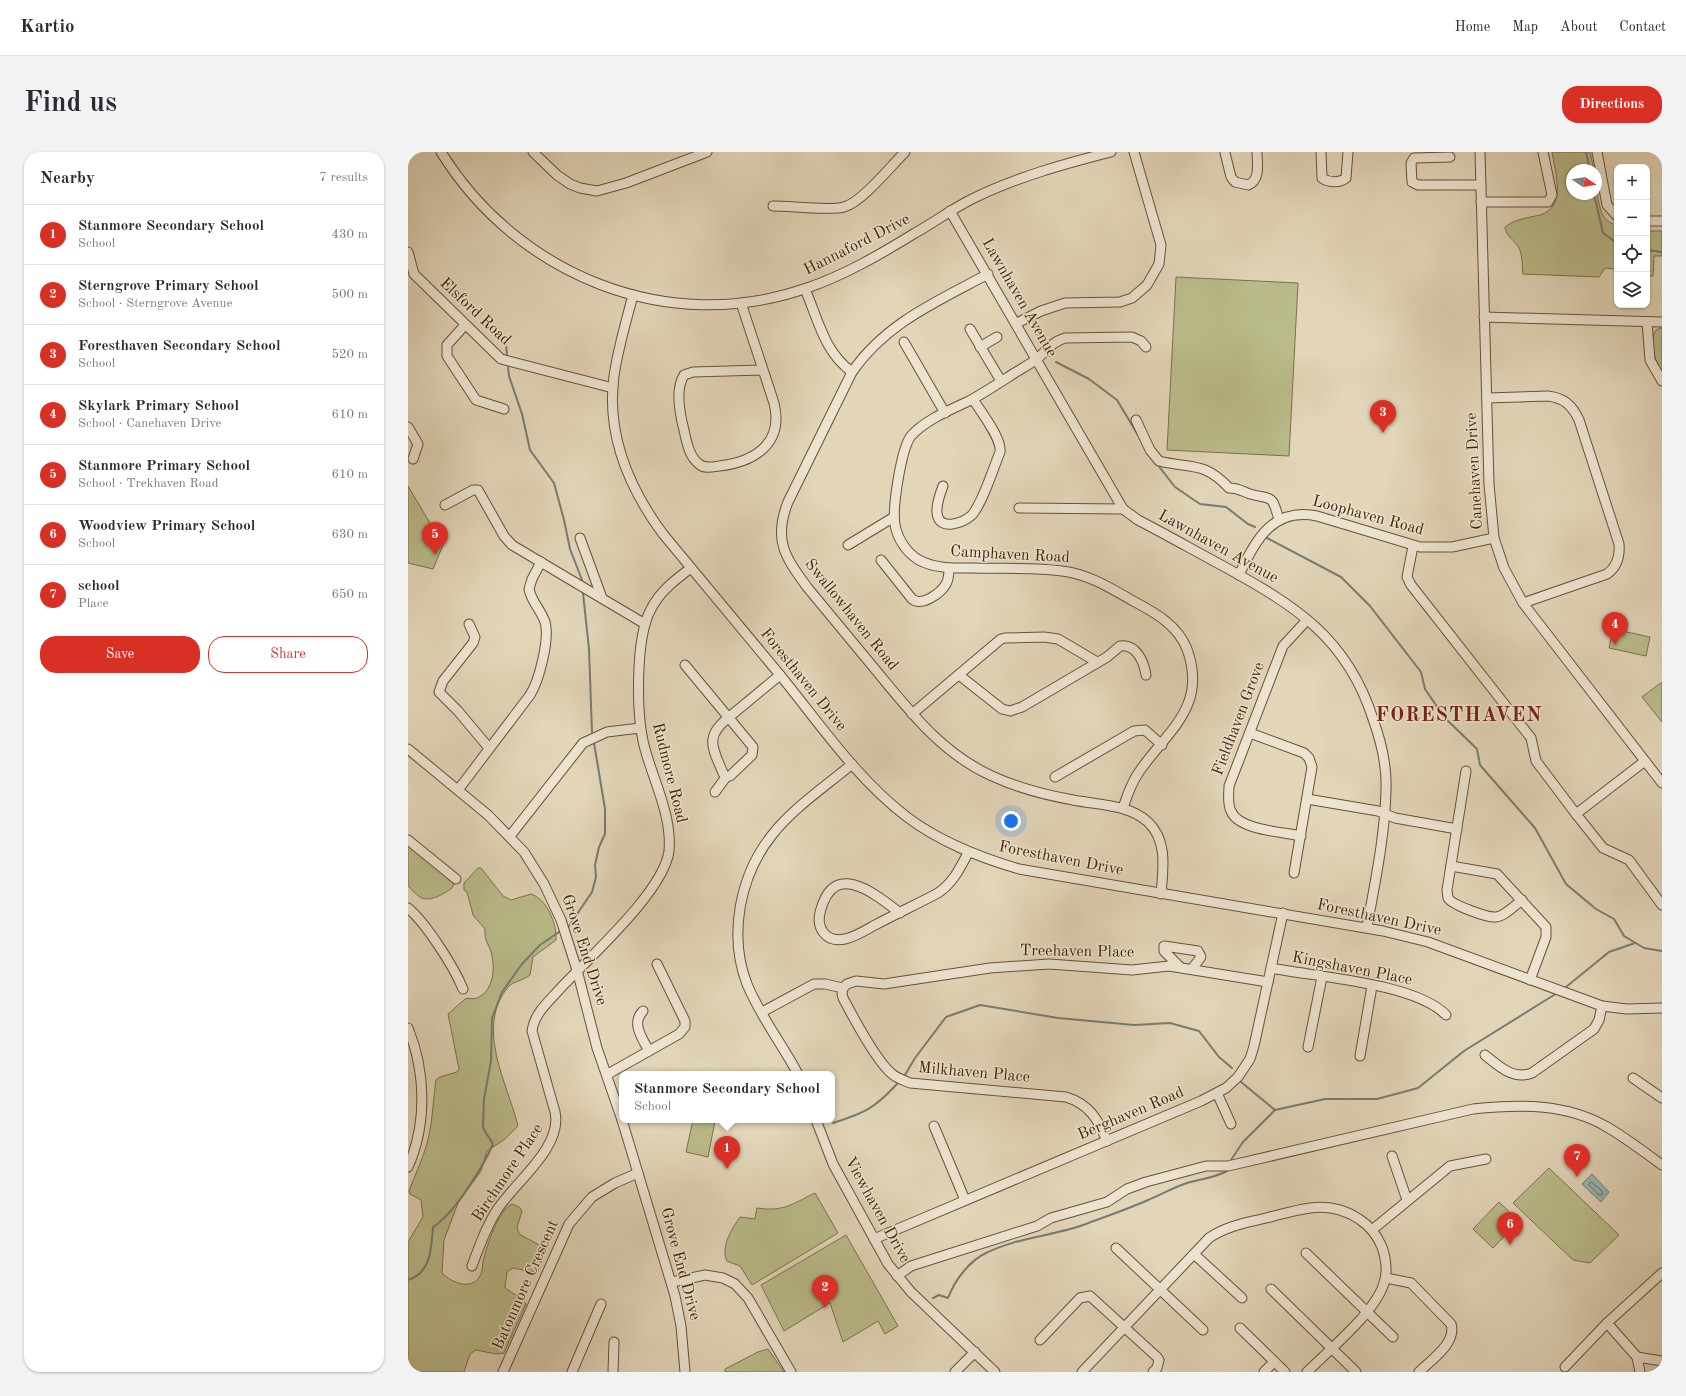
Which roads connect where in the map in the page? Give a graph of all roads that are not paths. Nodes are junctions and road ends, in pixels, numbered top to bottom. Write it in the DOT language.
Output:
graph roads {
  1 [pos="441,152"];
  2 [pos="533,152"];
  3 [pos="707,152"];
  4 [pos="905,152"];
  5 [pos="1111,152"];
  6 [pos="1134,152"];
  7 [pos="1257,152"];
  8 [pos="1321,152"];
  9 [pos="1348,152"];
  10 [pos="1480,152"];
  11 [pos="1543,152"];
  12 [pos="1597,152"];
  13 [pos="1225,153"];
  14 [pos="1450,157"];
  15 [pos="1480,185"];
  16 [pos="1482,202"];
  17 [pos="773,206"];
  18 [pos="950,211"];
  19 [pos="1614,212"];
  20 [pos="1650,221"];
  21 [pos="1662,221"];
  22 [pos="408,252"];
  23 [pos="988,274"];
  24 [pos="805,289"];
  25 [pos="632,295"];
  26 [pos="741,303"];
  27 [pos="1484,316"];
  28 [pos="1647,322"];
  29 [pos="1662,322"];
  30 [pos="1017,323"];
  31 [pos="465,325"];
  32 [pos="970,329"];
  33 [pos="997,337"];
  34 [pos="904,342"];
  35 [pos="980,346"];
  36 [pos="1146,347"];
  37 [pos="1037,359"];
  38 [pos="762,370"];
  39 [pos="852,372"];
  40 [pos="1662,381"];
  41 [pos="1001,382"];
  42 [pos="613,388"];
  43 [pos="1487,398"];
  44 [pos="973,399"];
  45 [pos="504,409"];
  46 [pos="945,413"];
  47 [pos="1136,420"];
  48 [pos="409,430"];
  49 [pos="413,459"];
  50 [pos="943,486"];
  51 [pos="445,504"];
  52 [pos="1019,508"];
  53 [pos="1123,509"];
  54 [pos="894,516"];
  55 [pos="1279,520"];
  56 [pos="580,538"];
  57 [pos="1494,538"];
  58 [pos="848,545"];
  59 [pos="1413,546"];
  60 [pos="881,560"];
  61 [pos="541,562"];
  62 [pos="691,568"];
  63 [pos="949,568"];
  64 [pos="1239,575"];
  65 [pos="602,598"];
  66 [pos="1523,604"];
  67 [pos="1307,620"];
  68 [pos="469,624"];
  69 [pos="645,624"];
  70 [pos="1097,662"];
  71 [pos="685,665"];
  72 [pos="780,675"];
  73 [pos="959,675"];
  74 [pos="1146,675"];
  75 [pos="912,714"];
  76 [pos="728,718"];
  77 [pos="640,728"];
  78 [pos="1250,733"];
  79 [pos="1162,745"];
  80 [pos="489,748"];
  81 [pos="408,749"];
  82 [pos="1645,761"];
  83 [pos="852,764"];
  84 [pos="1466,770"];
  85 [pos="726,777"];
  86 [pos="1056,777"];
  87 [pos="1662,783"];
  88 [pos="458,790"];
  89 [pos="715,792"];
  90 [pos="1307,799"];
  91 [pos="1123,808"];
  92 [pos="1385,813"];
  93 [pos="1576,814"];
  94 [pos="1457,829"];
  95 [pos="510,836"];
  96 [pos="1301,836"];
  97 [pos="408,840"];
  98 [pos="968,853"];
  99 [pos="1451,866"];
  100 [pos="1294,873"];
  101 [pos="456,879"];
  102 [pos="1161,894"];
  103 [pos="1522,900"];
  104 [pos="1662,905"];
  105 [pos="408,908"];
  106 [pos="900,912"];
  107 [pos="1283,913"];
  108 [pos="1367,927"];
  109 [pos="657,964"];
  110 [pos="1180,967"];
  111 [pos="1271,968"];
  112 [pos="1192,969"];
  113 [pos="577,970"];
  114 [pos="1322,977"];
  115 [pos="1530,980"];
  116 [pos="1268,982"];
  117 [pos="1372,986"];
  118 [pos="463,989"];
  119 [pos="843,989"];
  120 [pos="1602,1006"];
  121 [pos="1662,1008"];
  122 [pos="643,1011"];
  123 [pos="762,1012"];
  124 [pos="1446,1015"];
  125 [pos="408,1028"];
  126 [pos="1308,1047"];
  127 [pos="649,1051"];
  128 [pos="1360,1056"];
  129 [pos="1485,1056"];
  130 [pos="796,1071"];
  131 [pos="608,1074"];
  132 [pos="1633,1078"];
  133 [pos="1217,1093"];
  134 [pos="1662,1098"];
  135 [pos="619,1110"];
  136 [pos="623,1123"];
  137 [pos="817,1123"];
  138 [pos="1231,1124"];
  139 [pos="934,1126"];
  140 [pos="1107,1141"];
  141 [pos="1392,1156"];
  142 [pos="1486,1159"];
  143 [pos="1662,1165"];
  144 [pos="408,1167"];
  145 [pos="638,1173"];
  146 [pos="965,1200"];
  147 [pos="1407,1200"];
  148 [pos="1372,1230"];
  149 [pos="874,1239"];
  150 [pos="1116,1248"];
  151 [pos="1306,1253"];
  152 [pos="1194,1254"];
  153 [pos="472,1266"];
  154 [pos="1662,1273"];
  155 [pos="896,1276"];
  156 [pos="1386,1278"];
  157 [pos="672,1282"];
  158 [pos="1271,1289"];
  159 [pos="1159,1290"];
  160 [pos="1242,1298"];
  161 [pos="601,1304"];
  162 [pos="1368,1312"];
  163 [pos="1607,1322"];
  164 [pos="1125,1326"];
  165 [pos="1240,1328"];
  166 [pos="1203,1330"];
  167 [pos="1393,1337"];
  168 [pos="1040,1340"];
  169 [pos="614,1342"];
  170 [pos="1332,1347"];
  171 [pos="974,1352"];
  172 [pos="1637,1357"];
  173 [pos="1662,1361"];
  174 [pos="1274,1362"];
  175 [pos="1564,1367"];
  176 [pos="503,1372"];
  177 [pos="572,1372"];
  178 [pos="612,1372"];
  179 [pos="685,1372"];
  180 [pos="791,1372"];
  181 [pos="955,1372"];
  182 [pos="995,1372"];
  183 [pos="1082,1372"];
  184 [pos="1154,1372"];
  185 [pos="1264,1372"];
  186 [pos="1285,1372"];
  187 [pos="1307,1372"];
  188 [pos="1356,1372"];
  189 [pos="1419,1372"];
  190 [pos="1640,1372"];
  1 -- 25 [label="street, Hannaford Drive"];
  2 -- 3 [label="street"];
  4 -- 17 [label="street"];
  5 -- 18 [label="street, Hannaford Drive"];
  6 -- 30 [label="street"];
  7 -- 13 [label="street"];
  8 -- 9 [label="street"];
  10 -- 15 [label="street, Canehaven Drive"];
  11 -- 16 [label="street"];
  12 -- 19 [label="street"];
  14 -- 15 [label="street"];
  15 -- 16 [label="street, Canehaven Drive"];
  16 -- 27 [label="street, Canehaven Drive"];
  18 -- 23 [label="street, Lawnhaven Avenue"];
  18 -- 24 [label="street, Hannaford Drive"];
  20 -- 21 [label="street"];
  22 -- 31 [label="street, Elsford Road"];
  23 -- 30 [label="street, Lawnhaven Avenue"];
  23 -- 39 [label="street, Swallowhaven Road"];
  24 -- 26 [label="street, Hannaford Drive"];
  24 -- 39 [label="street"];
  25 -- 26 [label="street, Hannaford Drive"];
  25 -- 42 [label="street, Foresthaven Drive"];
  26 -- 38 [label="street"];
  27 -- 28 [label="street"];
  27 -- 43 [label="street, Canehaven Drive"];
  28 -- 29 [label="street"];
  28 -- 40 [label="street"];
  30 -- 37 [label="street, Lawnhaven Avenue"];
  31 -- 42 [label="street, Elsford Road"];
  31 -- 45 [label="street"];
  32 -- 35 [label="street"];
  33 -- 35 [label="street"];
  34 -- 46 [label="street"];
  35 -- 41 [label="street"];
  36 -- 37 [label="street, Camphaven Road"];
  37 -- 41 [label="street, Camphaven Road"];
  37 -- 53 [label="street, Lawnhaven Avenue"];
  38 -- 38 [label="street"];
  39 -- 75 [label="street, Swallowhaven Road"];
  41 -- 44 [label="street, Camphaven Road"];
  42 -- 62 [label="street, Foresthaven Drive"];
  43 -- 57 [label="street, Canehaven Drive"];
  43 -- 66 [label="street"];
  44 -- 46 [label="street, Camphaven Road"];
  44 -- 50 [label="street"];
  46 -- 54 [label="street, Camphaven Road"];
  47 -- 55 [label="street"];
  48 -- 49 [label="street"];
  51 -- 61 [label="street"];
  52 -- 53 [label="street"];
  53 -- 64 [label="street, Lawnhaven Avenue"];
  54 -- 58 [label="street"];
  54 -- 63 [label="street, Camphaven Road"];
  55 -- 59 [label="street, Loophaven Road"];
  55 -- 64 [label="street, Loophaven Road"];
  56 -- 65 [label="street"];
  57 -- 59 [label="street, Loophaven Road"];
  57 -- 66 [label="street, Canehaven Drive"];
  59 -- 93 [label="street"];
  60 -- 63 [label="street"];
  61 -- 65 [label="street"];
  61 -- 80 [label="street"];
  62 -- 69 [label="street, Rudmore Road"];
  62 -- 72 [label="street, Foresthaven Drive"];
  63 -- 79 [label="street, Camphaven Road"];
  64 -- 67 [label="street, Lawnhaven Avenue"];
  65 -- 69 [label="street"];
  66 -- 82 [label="street, Canehaven Drive"];
  67 -- 78 [label="street, Fieldhaven Grove"];
  67 -- 92 [label="street, Lawnhaven Avenue"];
  68 -- 80 [label="street"];
  69 -- 77 [label="street, Rudmore Road"];
  70 -- 73 [label="street"];
  70 -- 73 [label="street"];
  70 -- 74 [label="street"];
  71 -- 76 [label="street"];
  72 -- 76 [label="street"];
  72 -- 83 [label="street, Foresthaven Drive"];
  73 -- 75 [label="street"];
  75 -- 91 [label="street, Swallowhaven Road"];
  76 -- 85 [label="street"];
  76 -- 85 [label="street"];
  77 -- 95 [label="street"];
  77 -- 113 [label="street, Rudmore Road"];
  78 -- 90 [label="street"];
  78 -- 96 [label="street, Fieldhaven Grove"];
  79 -- 86 [label="street"];
  79 -- 91 [label="street, Camphaven Road"];
  80 -- 88 [label="street"];
  81 -- 88 [label="street, Grove End Drive"];
  82 -- 87 [label="street, Canehaven Drive"];
  82 -- 93 [label="street"];
  83 -- 98 [label="street, Foresthaven Drive"];
  83 -- 123 [label="street"];
  84 -- 94 [label="street"];
  85 -- 89 [label="street"];
  88 -- 95 [label="street, Grove End Drive"];
  90 -- 92 [label="street"];
  90 -- 96 [label="street"];
  91 -- 102 [label="street, Swallowhaven Road"];
  92 -- 94 [label="street"];
  92 -- 108 [label="street, Lawnhaven Avenue"];
  93 -- 104 [label="street"];
  94 -- 99 [label="street"];
  95 -- 113 [label="street, Grove End Drive"];
  96 -- 100 [label="street"];
  97 -- 101 [label="street"];
  98 -- 102 [label="street, Foresthaven Drive"];
  98 -- 106 [label="street"];
  99 -- 103 [label="street"];
  99 -- 103 [label="street"];
  102 -- 107 [label="street, Foresthaven Drive"];
  103 -- 115 [label="street"];
  105 -- 118 [label="street"];
  106 -- 106 [label="street"];
  107 -- 108 [label="street, Foresthaven Drive"];
  107 -- 111 [label="street, Berghaven Road"];
  108 -- 115 [label="street, Foresthaven Drive"];
  109 -- 127 [label="street"];
  110 -- 112 [label="street, Treehaven Place"];
  110 -- 112 [label="street"];
  110 -- 119 [label="street, Treehaven Place"];
  111 -- 114 [label="street, Kingshaven Place"];
  111 -- 116 [label="street, Berghaven Road"];
  112 -- 116 [label="street, Treehaven Place"];
  113 -- 131 [label="street, Grove End Drive"];
  113 -- 153 [label="street, Birchmore Place"];
  114 -- 117 [label="street, Kingshaven Place"];
  114 -- 126 [label="street"];
  115 -- 120 [label="street, Foresthaven Drive"];
  116 -- 133 [label="street, Berghaven Road"];
  117 -- 124 [label="street, Kingshaven Place"];
  117 -- 128 [label="street"];
  119 -- 123 [label="street"];
  119 -- 140 [label="street, Milkhaven Place"];
  120 -- 121 [label="street, Foresthaven Drive"];
  120 -- 129 [label="street"];
  122 -- 127 [label="street"];
  123 -- 130 [label="street"];
  125 -- 144 [label="street"];
  127 -- 131 [label="street"];
  131 -- 135 [label="street, Grove End Drive"];
  132 -- 134 [label="street"];
  133 -- 138 [label="street"];
  133 -- 140 [label="street, Berghaven Road"];
  136 -- 145 [label="street, Grove End Drive"];
  137 -- 149 [label="street, Viewhaven Drive"];
  139 -- 146 [label="street"];
  140 -- 146 [label="street, Berghaven Road"];
  141 -- 147 [label="street"];
  142 -- 147 [label="street"];
  143 -- 155 [label="street"];
  145 -- 157 [label="street, Grove End Drive"];
  145 -- 176 [label="street, Batonmore Crescent"];
  146 -- 149 [label="street, Berghaven Road"];
  147 -- 148 [label="street"];
  148 -- 152 [label="street"];
  148 -- 156 [label="street"];
  149 -- 155 [label="street, Viewhaven Drive"];
  150 -- 159 [label="street"];
  151 -- 162 [label="street"];
  152 -- 159 [label="street"];
  152 -- 160 [label="street"];
  154 -- 163 [label="street"];
  155 -- 171 [label="street, Viewhaven Drive"];
  156 -- 162 [label="street"];
  156 -- 189 [label="street"];
  157 -- 179 [label="street, Grove End Drive"];
  157 -- 180 [label="street"];
  158 -- 170 [label="street"];
  159 -- 164 [label="street"];
  159 -- 166 [label="street"];
  161 -- 177 [label="street"];
  162 -- 167 [label="street"];
  162 -- 170 [label="street"];
  163 -- 172 [label="street"];
  163 -- 175 [label="street"];
  164 -- 168 [label="street"];
  164 -- 183 [label="street"];
  164 -- 184 [label="street"];
  165 -- 174 [label="street"];
  169 -- 178 [label="street"];
  170 -- 187 [label="street"];
  170 -- 188 [label="street"];
  171 -- 181 [label="street"];
  171 -- 182 [label="street, Viewhaven Drive"];
  172 -- 173 [label="street"];
  172 -- 190 [label="street"];
  174 -- 185 [label="street"];
  174 -- 186 [label="street"];
}
